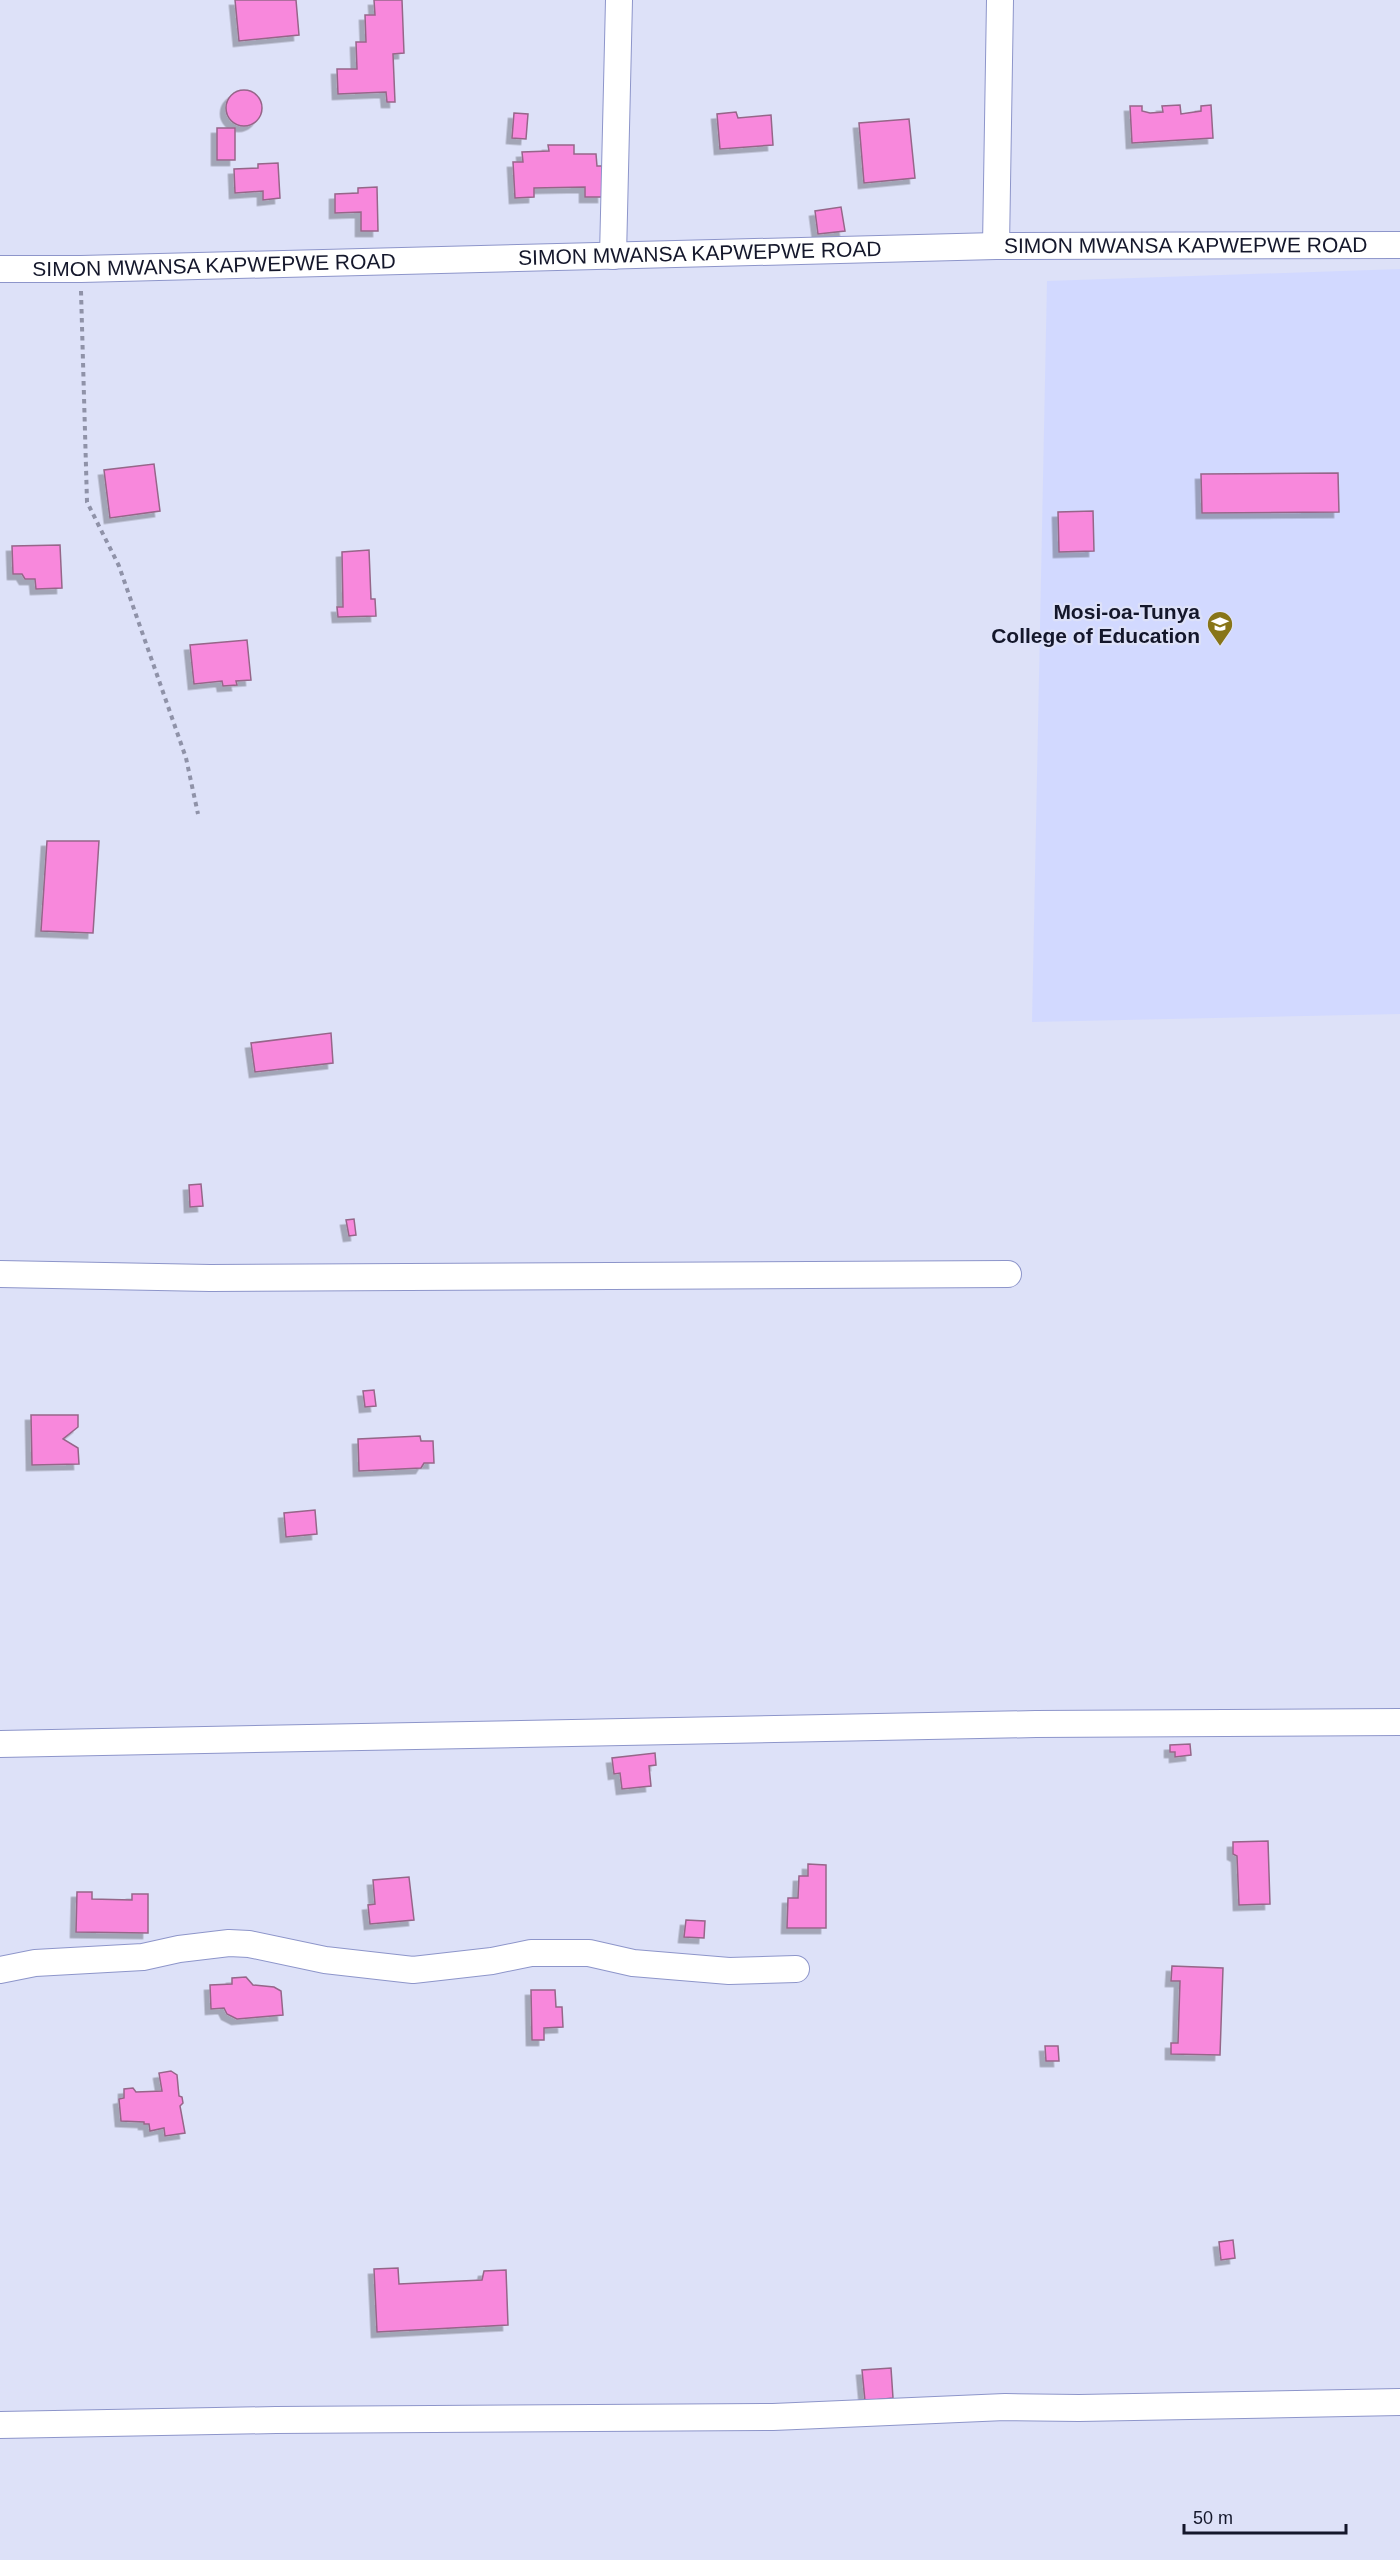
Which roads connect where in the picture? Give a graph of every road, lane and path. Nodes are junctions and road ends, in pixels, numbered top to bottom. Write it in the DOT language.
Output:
graph roads {
  1 [pos="619,0"];
  2 [pos="1000,0"];
  3 [pos="1400,245"];
  4 [pos="996,246"];
  5 [pos="613,256"];
  6 [pos="0,268"];
  7 [pos="81,269"];
  8 [pos="198,814"];
  9 [pos="0,1274"];
  10 [pos="1008,1274"];
  11 [pos="1400,1722"];
  12 [pos="0,1744"];
  13 [pos="796,1969"];
  14 [pos="0,1970"];
  15 [pos="1400,2403"];
  16 [pos="0,2425"];
  1 -- 5 [label="street"];
  2 -- 4 [label="street"];
  3 -- 4 [label="street, SIMON MWANSA KAPWEPWE ROAD"];
  4 -- 5 [label="street, SIMON MWANSA KAPWEPWE ROAD"];
  5 -- 7 [label="street, SIMON MWANSA KAPWEPWE ROAD"];
  6 -- 7 [label="street, SIMON MWANSA KAPWEPWE ROAD"];
  7 -- 8 [label="path"];
  9 -- 10 [label="street"];
  11 -- 12 [label="street"];
  13 -- 14 [label="street"];
  15 -- 16 [label="street"];
}
